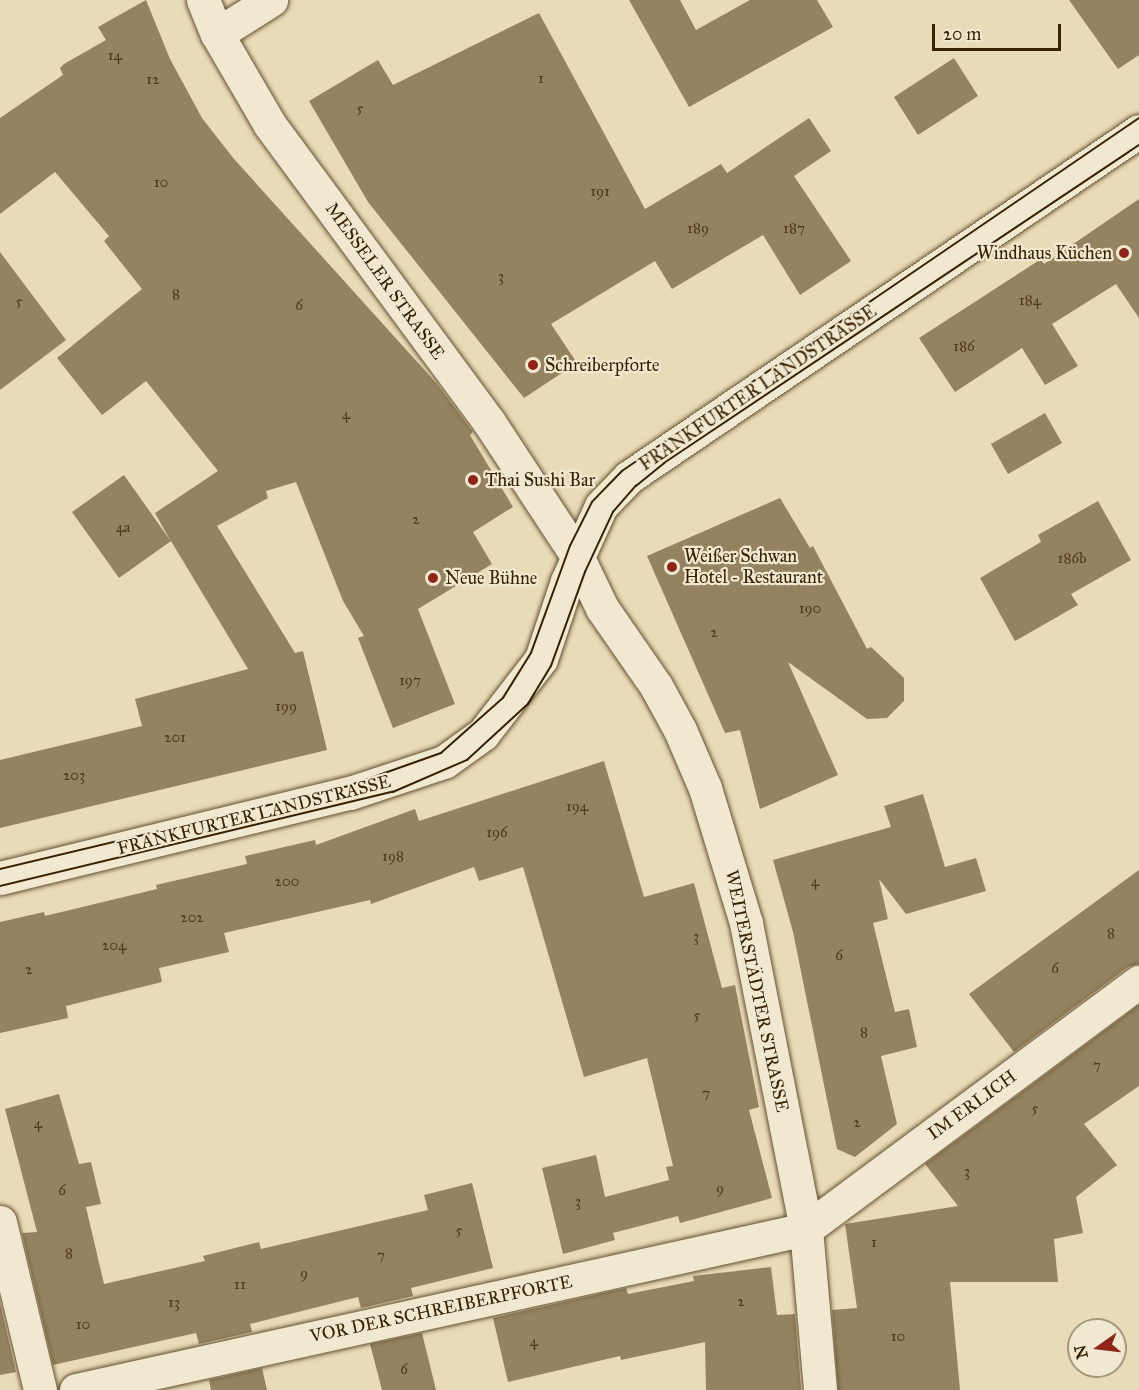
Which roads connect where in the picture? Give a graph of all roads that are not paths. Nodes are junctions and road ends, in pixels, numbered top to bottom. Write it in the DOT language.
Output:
graph roads {
  1 [pos="203,0"];
  2 [pos="271,0"];
  3 [pos="217,34"];
  4 [pos="1139,131"];
  5 [pos="577,556"];
  6 [pos="0,878"];
  7 [pos="1139,982"];
  8 [pos="0,1222"];
  9 [pos="806,1229"];
  10 [pos="40,1390"];
  11 [pos="76,1390"];
  12 [pos="820,1390"];
  1 -- 3 [label="street, MESSELER STRASSE"];
  2 -- 3 [label="street"];
  3 -- 5 [label="street, MESSELER STRASSE"];
  4 -- 5 [label="street, FRANKFURTER LANDSTRASSE"];
  5 -- 6 [label="street, FRANKFURTER LANDSTRASSE"];
  5 -- 9 [label="street, WEITERSTÄDTER STRASSE"];
  7 -- 9 [label="street, IM ERLICH"];
  8 -- 10 [label="street"];
  9 -- 11 [label="street, VOR DER SCHREIBERPFORTE"];
  9 -- 12 [label="street, WEITERSTÄDTER STRASSE"];
}
